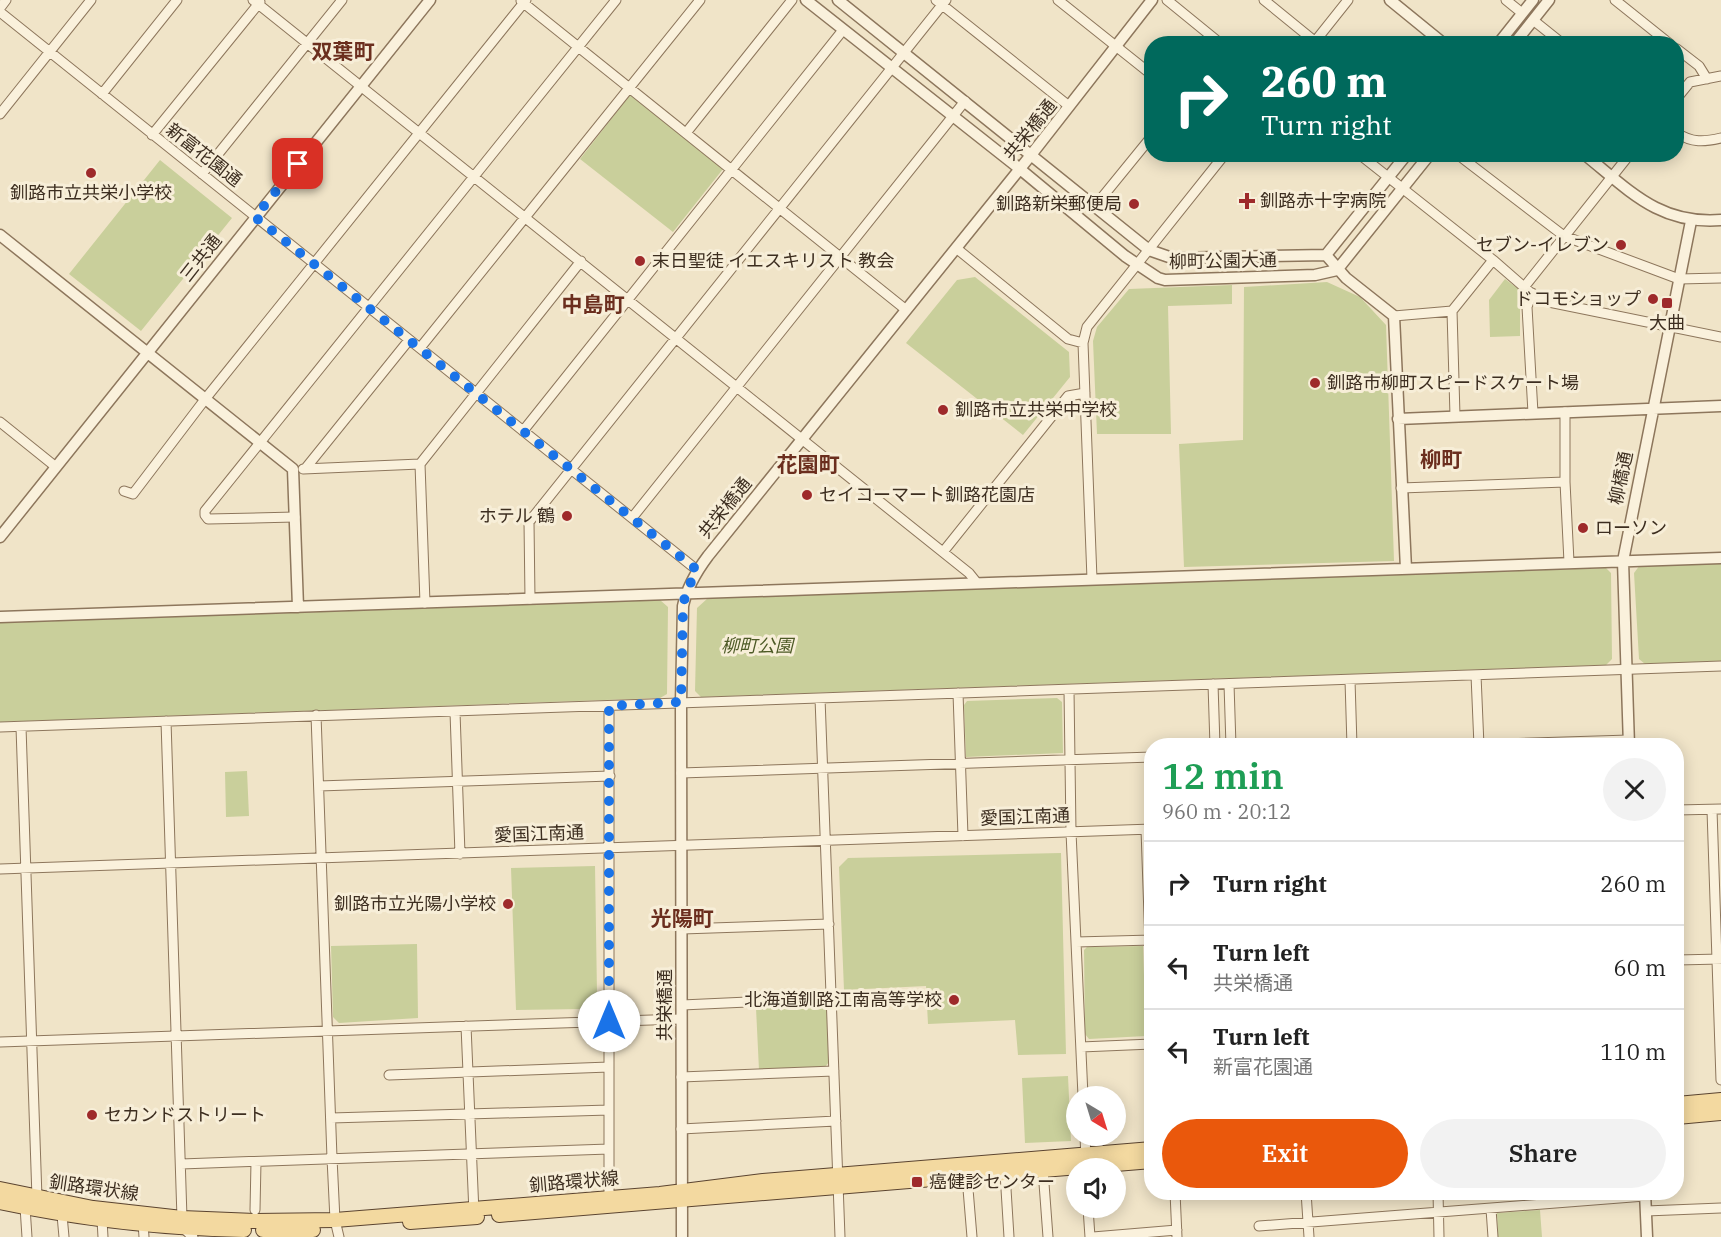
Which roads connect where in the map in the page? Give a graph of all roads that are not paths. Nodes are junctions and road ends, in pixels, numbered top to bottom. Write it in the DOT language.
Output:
graph roads {
  1 [pos="6,0"];
  2 [pos="91,0"];
  3 [pos="177,0"];
  4 [pos="342,0"];
  5 [pos="430,0"];
  6 [pos="616,0"];
  7 [pos="700,0"];
  8 [pos="792,0"];
  9 [pos="806,0"];
  10 [pos="838,0"];
  11 [pos="1058,0"];
  12 [pos="1152,0"];
  13 [pos="1167,0"];
  14 [pos="1264,0"];
  15 [pos="1348,0"];
  16 [pos="1390,0"];
  17 [pos="1506,0"];
  18 [pos="1533,0"];
  19 [pos="1549,0"];
  20 [pos="1615,0"];
  21 [pos="257,1"];
  22 [pos="523,1"];
  23 [pos="942,2"];
  24 [pos="0,10"];
  25 [pos="1522,13"];
  26 [pos="1533,20"];
  27 [pos="843,30"];
  28 [pos="1211,36"];
  29 [pos="1307,36"];
  30 [pos="1320,36"];
  31 [pos="1434,36"];
  32 [pos="1504,36"];
  33 [pos="1520,36"];
  34 [pos="1553,36"];
  35 [pos="1660,36"];
  36 [pos="307,43"];
  37 [pos="579,46"];
  38 [pos="1116,46"];
  39 [pos="49,52"];
  40 [pos="904,53"];
  41 [pos="1684,54"];
  42 [pos="892,68"];
  43 [pos="1144,69"];
  44 [pos="1721,76"];
  45 [pos="1707,79"];
  46 [pos="361,86"];
  47 [pos="630,87"];
  48 [pos="1684,89"];
  49 [pos="102,94"];
  50 [pos="965,101"];
  51 [pos="1069,106"];
  52 [pos="0,114"];
  53 [pos="954,116"];
  54 [pos="420,132"];
  55 [pos="686,133"];
  56 [pos="152,135"];
  57 [pos="1684,136"];
  58 [pos="1721,138"];
  59 [pos="1144,146"];
  60 [pos="1031,155"];
  61 [pos="1219,162"];
  62 [pos="1369,162"];
  63 [pos="1401,162"];
  64 [pos="1424,162"];
  65 [pos="1467,162"];
  66 [pos="1594,162"];
  67 [pos="1624,162"];
  68 [pos="1020,169"];
  69 [pos="732,170"];
  70 [pos="202,174"];
  71 [pos="474,177"];
  72 [pos="1612,177"];
  73 [pos="1388,178"];
  74 [pos="1403,189"];
  75 [pos="1095,206"];
  76 [pos="780,209"];
  77 [pos="255,217"];
  78 [pos="525,218"];
  79 [pos="1721,220"];
  80 [pos="1691,221"];
  81 [pos="0,235"];
  82 [pos="1564,236"];
  83 [pos="956,248"];
  84 [pos="1149,250"];
  85 [pos="1326,255"];
  86 [pos="841,258"];
  87 [pos="1493,260"];
  88 [pos="580,261"];
  89 [pos="314,263"];
  90 [pos="1137,264"];
  91 [pos="1337,270"];
  92 [pos="1721,278"];
  93 [pos="1679,279"];
  94 [pos="1528,290"];
  95 [pos="628,299"];
  96 [pos="369,307"];
  97 [pos="905,309"];
  98 [pos="1452,311"];
  99 [pos="1394,316"];
  100 [pos="1669,327"];
  101 [pos="675,337"];
  102 [pos="1721,337"];
  103 [pos="409,340"];
  104 [pos="1083,343"];
  105 [pos="420,348"];
  106 [pos="147,352"];
  107 [pos="738,388"];
  108 [pos="1085,393"];
  109 [pos="477,394"];
  110 [pos="206,398"];
  111 [pos="1721,406"];
  112 [pos="1653,409"];
  113 [pos="1565,412"];
  114 [pos="1533,413"];
  115 [pos="1455,416"];
  116 [pos="1398,419"];
  117 [pos="0,422"];
  118 [pos="523,431"];
  119 [pos="802,439"];
  120 [pos="260,441"];
  121 [pos="420,464"];
  122 [pos="56,467"];
  123 [pos="293,469"];
  124 [pos="305,469"];
  125 [pos="571,469"];
  126 [pos="1565,482"];
  127 [pos="1401,488"];
  128 [pos="124,491"];
  129 [pos="295,517"];
  130 [pos="632,519"];
  131 [pos="0,537"];
  132 [pos="943,552"];
  133 [pos="1721,558"];
  134 [pos="1623,561"];
  135 [pos="1569,562"];
  136 [pos="1406,569"];
  137 [pos="697,570"];
  138 [pos="1092,579"];
  139 [pos="977,583"];
  140 [pos="686,592"];
  141 [pos="530,599"];
  142 [pos="425,603"];
  143 [pos="298,607"];
  144 [pos="0,617"];
  145 [pos="1721,666"];
  146 [pos="1625,670"];
  147 [pos="1476,675"];
  148 [pos="1350,680"];
  149 [pos="1213,684"];
  150 [pos="1229,684"];
  151 [pos="1069,690"];
  152 [pos="958,693"];
  153 [pos="820,698"];
  154 [pos="681,702"];
  155 [pos="609,706"];
  156 [pos="455,712"];
  157 [pos="316,715"];
  158 [pos="166,721"];
  159 [pos="21,727"];
  160 [pos="0,728"];
  161 [pos="1215,738"];
  162 [pos="1231,738"];
  163 [pos="1352,738"];
  164 [pos="1479,738"];
  165 [pos="1629,738"];
  166 [pos="1144,757"];
  167 [pos="1070,759"];
  168 [pos="961,763"];
  169 [pos="823,769"];
  170 [pos="681,773"];
  171 [pos="610,776"];
  172 [pos="457,782"];
  173 [pos="319,786"];
  174 [pos="1716,809"];
  175 [pos="1684,810"];
  176 [pos="1144,829"];
  177 [pos="1071,832"];
  178 [pos="963,836"];
  179 [pos="826,841"];
  180 [pos="681,846"];
  181 [pos="609,848"];
  182 [pos="460,854"];
  183 [pos="321,858"];
  184 [pos="171,863"];
  185 [pos="26,868"];
  186 [pos="0,869"];
  187 [pos="1718,884"];
  188 [pos="829,924"];
  189 [pos="682,929"];
  190 [pos="1144,940"];
  191 [pos="1076,942"];
  192 [pos="1719,959"];
  193 [pos="1684,960"];
  194 [pos="832,998"];
  195 [pos="681,1005"];
  196 [pos="681,1019"];
  197 [pos="609,1021"];
  198 [pos="1720,1022"];
  199 [pos="466,1026"];
  200 [pos="327,1030"];
  201 [pos="176,1037"];
  202 [pos="32,1041"];
  203 [pos="0,1042"];
  204 [pos="1144,1044"];
  205 [pos="1081,1047"];
  206 [pos="609,1067"];
  207 [pos="834,1071"];
  208 [pos="468,1072"];
  209 [pos="389,1075"];
  210 [pos="681,1077"];
  211 [pos="1721,1080"];
  212 [pos="1083,1086"];
  213 [pos="1721,1100"];
  214 [pos="1684,1103"];
  215 [pos="609,1110"];
  216 [pos="1721,1113"];
  217 [pos="469,1114"];
  218 [pos="1684,1116"];
  219 [pos="330,1118"];
  220 [pos="836,1121"];
  221 [pos="681,1129"];
  222 [pos="609,1149"];
  223 [pos="1144,1151"];
  224 [pos="471,1154"];
  225 [pos="332,1158"];
  226 [pos="1110,1158"];
  227 [pos="1144,1161"];
  228 [pos="256,1162"];
  229 [pos="1126,1162"];
  230 [pos="181,1164"];
  231 [pos="1066,1164"];
  232 [pos="1066,1166"];
  233 [pos="1043,1170"];
  234 [pos="1005,1173"];
  235 [pos="967,1177"];
  236 [pos="839,1181"];
  237 [pos="0,1189"];
  238 [pos="681,1195"];
  239 [pos="609,1197"];
  240 [pos="37,1198"];
  241 [pos="1175,1200"];
  242 [pos="1307,1200"];
  243 [pos="1438,1200"];
  244 [pos="1558,1200"];
  245 [pos="1645,1200"];
  246 [pos="0,1202"];
  247 [pos="25,1207"];
  248 [pos="1721,1208"];
  249 [pos="1491,1209"];
  250 [pos="255,1210"];
  251 [pos="1646,1210"];
  252 [pos="474,1213"];
  253 [pos="1438,1213"];
  254 [pos="62,1215"];
  255 [pos="1089,1218"];
  256 [pos="102,1220"];
  257 [pos="1308,1222"];
  258 [pos="1259,1226"];
  259 [pos="186,1227"];
  260 [pos="337,1228"];
  261 [pos="144,1230"];
  262 [pos="239,1233"];
  263 [pos="289,1234"];
  264 [pos="1177,1234"];
  265 [pos="27,1237"];
  266 [pos="64,1237"];
  267 [pos="103,1237"];
  268 [pos="682,1237"];
  269 [pos="840,1237"];
  270 [pos="972,1237"];
  271 [pos="1009,1237"];
  272 [pos="1048,1237"];
  273 [pos="1091,1237"];
  274 [pos="1309,1237"];
  275 [pos="1439,1237"];
  276 [pos="1493,1237"];
  277 [pos="1647,1237"];
  1 -- 24 [label="street"];
  2 -- 39 [label="street"];
  3 -- 49 [label="street"];
  4 -- 36 [label="street"];
  5 -- 46 [label="street, 三共通"];
  6 -- 37 [label="street"];
  7 -- 47 [label="street"];
  8 -- 55 [label="street"];
  9 -- 27 [label="street, 柳町公園大通"];
  10 -- 40 [label="street, 柳町公園大通"];
  11 -- 38 [label="street"];
  12 -- 38 [label="street, 共栄橋通"];
  13 -- 28 [label="street"];
  14 -- 29 [label="street"];
  15 -- 30 [label="street"];
  16 -- 31 [label="street"];
  17 -- 25 [label="street"];
  18 -- 25 [label="street"];
  19 -- 26 [label="street"];
  20 -- 35 [label="street"];
  21 -- 36 [label="street"];
  21 -- 56 [label="street"];
  22 -- 37 [label="street"];
  22 -- 54 [label="street"];
  23 -- 40 [label="street"];
  23 -- 51 [label="street"];
  24 -- 39 [label="street, 新富花園通"];
  25 -- 32 [label="street"];
  26 -- 33 [label="street"];
  26 -- 34 [label="street"];
  27 -- 42 [label="street, 柳町公園大通"];
  27 -- 69 [label="street"];
  36 -- 46 [label="street"];
  36 -- 70 [label="street"];
  37 -- 47 [label="street"];
  37 -- 71 [label="street"];
  38 -- 43 [label="street"];
  38 -- 51 [label="street, 共栄橋通"];
  39 -- 49 [label="street, 新富花園通"];
  39 -- 52 [label="street"];
  40 -- 42 [label="street"];
  40 -- 50 [label="street, 柳町公園大通"];
  41 -- 45 [label="street"];
  42 -- 53 [label="street, 柳町公園大通"];
  42 -- 76 [label="street"];
  44 -- 45 [label="street"];
  45 -- 48 [label="street"];
  46 -- 54 [label="street"];
  46 -- 77 [label="street, 三共通"];
  47 -- 55 [label="street"];
  47 -- 78 [label="street"];
  49 -- 56 [label="street, 新富花園通"];
  50 -- 53 [label="street"];
  50 -- 60 [label="street, 柳町公園大通"];
  51 -- 60 [label="street, 共栄橋通"];
  53 -- 68 [label="street, 柳町公園大通"];
  53 -- 86 [label="street"];
  54 -- 71 [label="street"];
  54 -- 89 [label="street"];
  55 -- 69 [label="street"];
  56 -- 70 [label="street, 新富花園通"];
  57 -- 58 [label="street"];
  59 -- 75 [label="street"];
  60 -- 68 [label="street, 共栄橋通"];
  60 -- 75 [label="street, 柳町公園大通"];
  61 -- 84 [label="street"];
  62 -- 73 [label="street"];
  63 -- 73 [label="street"];
  64 -- 74 [label="street"];
  65 -- 82 [label="street"];
  66 -- 72 [label="street"];
  67 -- 72 [label="street"];
  68 -- 83 [label="street, 共栄橋通"];
  68 -- 90 [label="street, 柳町公園大通"];
  69 -- 76 [label="street"];
  69 -- 95 [label="street"];
  70 -- 77 [label="street, 新富花園通"];
  71 -- 78 [label="street"];
  71 -- 96 [label="street"];
  72 -- 80 [label="street"];
  72 -- 82 [label="street"];
  73 -- 74 [label="street"];
  73 -- 85 [label="street"];
  74 -- 87 [label="street"];
  74 -- 91 [label="street"];
  75 -- 84 [label="street, 柳町公園大通"];
  76 -- 86 [label="street"];
  76 -- 101 [label="street"];
  77 -- 89 [label="street, 新富花園通"];
  77 -- 106 [label="street, 三共通"];
  78 -- 88 [label="street"];
  78 -- 105 [label="street"];
  79 -- 80 [label="street"];
  80 -- 93 [label="street, 柳橋通"];
  81 -- 106 [label="street"];
  82 -- 93 [label="street"];
  82 -- 94 [label="street"];
  83 -- 97 [label="street, 共栄橋通"];
  83 -- 104 [label="street"];
  84 -- 85 [label="street, 柳町公園大通"];
  84 -- 90 [label="street"];
  85 -- 91 [label="street"];
  86 -- 97 [label="street"];
  86 -- 107 [label="street"];
  87 -- 94 [label="street"];
  87 -- 98 [label="street"];
  88 -- 95 [label="street"];
  88 -- 109 [label="street"];
  89 -- 96 [label="street, 新富花園通"];
  89 -- 110 [label="street"];
  90 -- 91 [label="street, 柳町公園大通"];
  90 -- 104 [label="street"];
  91 -- 99 [label="street"];
  92 -- 93 [label="street"];
  93 -- 100 [label="street, 柳橋通"];
  94 -- 100 [label="street"];
  94 -- 114 [label="street"];
  95 -- 101 [label="street"];
  95 -- 118 [label="street"];
  96 -- 103 [label="street, 新富花園通"];
  96 -- 120 [label="street"];
  97 -- 119 [label="street, 共栄橋通"];
  98 -- 99 [label="street"];
  98 -- 115 [label="street"];
  99 -- 116 [label="street"];
  100 -- 102 [label="street"];
  100 -- 112 [label="street, 柳橋通"];
  101 -- 107 [label="street"];
  101 -- 125 [label="street"];
  103 -- 105 [label="street, 新富花園通"];
  103 -- 124 [label="street"];
  104 -- 108 [label="street"];
  105 -- 109 [label="street, 新富花園通"];
  106 -- 110 [label="street"];
  106 -- 122 [label="street, 三共通"];
  107 -- 119 [label="street"];
  107 -- 130 [label="street"];
  108 -- 132 [label="street"];
  108 -- 138 [label="street"];
  109 -- 118 [label="street, 新富花園通"];
  109 -- 121 [label="street"];
  110 -- 120 [label="street"];
  110 -- 128 [label="street"];
  111 -- 112 [label="street"];
  112 -- 113 [label="street"];
  112 -- 134 [label="street, 柳橋通"];
  113 -- 114 [label="street"];
  113 -- 126 [label="street"];
  114 -- 115 [label="street"];
  115 -- 116 [label="street"];
  116 -- 127 [label="street"];
  117 -- 122 [label="street"];
  118 -- 125 [label="street, 新富花園通"];
  119 -- 132 [label="street"];
  119 -- 137 [label="street, 共栄橋通"];
  120 -- 123 [label="street"];
  120 -- 129 [label="street"];
  121 -- 124 [label="street"];
  121 -- 142 [label="street"];
  122 -- 131 [label="street, 三共通"];
  123 -- 124 [label="street"];
  123 -- 129 [label="street"];
  125 -- 130 [label="street, 新富花園通"];
  125 -- 141 [label="street"];
  126 -- 127 [label="street"];
  126 -- 135 [label="street"];
  127 -- 136 [label="street"];
  129 -- 143 [label="street"];
  130 -- 137 [label="street, 新富花園通"];
  132 -- 139 [label="street"];
  133 -- 134 [label="street"];
  134 -- 135 [label="street"];
  134 -- 146 [label="street, 柳橋通"];
  135 -- 136 [label="street"];
  136 -- 138 [label="street"];
  137 -- 140 [label="street, 共栄橋通"];
  138 -- 139 [label="street"];
  139 -- 140 [label="street"];
  140 -- 141 [label="street"];
  140 -- 154 [label="street, 共栄橋通"];
  141 -- 142 [label="street"];
  142 -- 143 [label="street"];
  143 -- 144 [label="street"];
  145 -- 146 [label="street"];
  146 -- 147 [label="street"];
  146 -- 165 [label="street, 柳橋通"];
  147 -- 148 [label="street"];
  147 -- 164 [label="street"];
  148 -- 150 [label="street"];
  148 -- 163 [label="street"];
  149 -- 150 [label="street"];
  149 -- 151 [label="street"];
  149 -- 161 [label="street"];
  150 -- 162 [label="street"];
  151 -- 152 [label="street"];
  151 -- 167 [label="street"];
  152 -- 153 [label="street"];
  152 -- 168 [label="street"];
  153 -- 154 [label="street"];
  153 -- 169 [label="street"];
  154 -- 155 [label="street"];
  154 -- 170 [label="street, 共栄橋通"];
  155 -- 156 [label="street"];
  155 -- 171 [label="street"];
  156 -- 157 [label="street"];
  156 -- 172 [label="street"];
  157 -- 158 [label="street"];
  157 -- 173 [label="street"];
  158 -- 159 [label="street"];
  158 -- 184 [label="street"];
  159 -- 160 [label="street"];
  159 -- 185 [label="street"];
  166 -- 167 [label="street"];
  167 -- 168 [label="street"];
  167 -- 177 [label="street"];
  168 -- 169 [label="street"];
  168 -- 178 [label="street"];
  169 -- 170 [label="street"];
  169 -- 179 [label="street"];
  170 -- 180 [label="street, 共栄橋通"];
  171 -- 172 [label="street"];
  171 -- 181 [label="street"];
  172 -- 173 [label="street"];
  172 -- 182 [label="street"];
  173 -- 183 [label="street"];
  174 -- 175 [label="street"];
  174 -- 187 [label="street"];
  176 -- 177 [label="street, 愛国江南通"];
  177 -- 178 [label="street, 愛国江南通"];
  177 -- 191 [label="street"];
  178 -- 179 [label="street, 愛国江南通"];
  179 -- 180 [label="street, 愛国江南通"];
  179 -- 188 [label="street"];
  180 -- 181 [label="street, 愛国江南通"];
  180 -- 189 [label="street, 共栄橋通"];
  181 -- 182 [label="street, 愛国江南通"];
  181 -- 197 [label="street"];
  182 -- 183 [label="street, 愛国江南通"];
  183 -- 184 [label="street, 愛国江南通"];
  183 -- 200 [label="street"];
  184 -- 185 [label="street, 愛国江南通"];
  184 -- 201 [label="street"];
  185 -- 186 [label="street, 愛国江南通"];
  185 -- 202 [label="street"];
  187 -- 192 [label="street"];
  188 -- 189 [label="street"];
  188 -- 194 [label="street"];
  189 -- 195 [label="street, 共栄橋通"];
  190 -- 191 [label="street"];
  191 -- 205 [label="street"];
  192 -- 193 [label="street"];
  192 -- 198 [label="street"];
  194 -- 195 [label="street"];
  194 -- 207 [label="street"];
  195 -- 196 [label="street, 共栄橋通"];
  196 -- 197 [label="street"];
  196 -- 210 [label="street, 共栄橋通"];
  197 -- 199 [label="street"];
  197 -- 206 [label="street"];
  198 -- 211 [label="street"];
  199 -- 200 [label="street"];
  199 -- 208 [label="street"];
  200 -- 201 [label="street"];
  200 -- 219 [label="street"];
  201 -- 202 [label="street"];
  201 -- 230 [label="street"];
  202 -- 203 [label="street"];
  202 -- 240 [label="street"];
  204 -- 205 [label="street"];
  205 -- 212 [label="street"];
  206 -- 208 [label="street"];
  206 -- 215 [label="street"];
  207 -- 210 [label="street"];
  207 -- 220 [label="street"];
  208 -- 209 [label="street"];
  208 -- 217 [label="street"];
  210 -- 221 [label="street, 共栄橋通"];
  213 -- 214 [label="main road"];
  215 -- 217 [label="street"];
  215 -- 222 [label="street"];
  216 -- 218 [label="main road"];
  217 -- 219 [label="street"];
  217 -- 224 [label="street"];
  219 -- 225 [label="street"];
  220 -- 221 [label="street"];
  220 -- 236 [label="street"];
  221 -- 238 [label="street, 共栄橋通"];
  222 -- 224 [label="street"];
  222 -- 239 [label="street"];
  223 -- 226 [label="main road, 釧路環状線"];
  224 -- 225 [label="street"];
  224 -- 252 [label="street"];
  225 -- 228 [label="street"];
  225 -- 260 [label="street"];
  227 -- 229 [label="main road, 釧路環状線"];
  228 -- 230 [label="street"];
  228 -- 250 [label="street"];
  230 -- 259 [label="street"];
  231 -- 236 [label="main road, 釧路環状線"];
  232 -- 233 [label="main road, 釧路環状線"];
  233 -- 234 [label="main road, 釧路環状線"];
  233 -- 272 [label="street"];
  234 -- 235 [label="main road, 釧路環状線"];
  234 -- 271 [label="street"];
  235 -- 236 [label="main road, 釧路環状線"];
  235 -- 270 [label="street"];
  236 -- 238 [label="main road, 釧路環状線"];
  236 -- 269 [label="street"];
  237 -- 240 [label="main road, 釧路環状線"];
  238 -- 239 [label="main road, 釧路環状線"];
  238 -- 252 [label="main road, 釧路環状線"];
  238 -- 268 [label="street, 共栄橋通"];
  239 -- 252 [label="main road, 釧路環状線"];
  240 -- 259 [label="main road, 釧路環状線"];
  241 -- 264 [label="street"];
  242 -- 257 [label="street"];
  243 -- 253 [label="street"];
  244 -- 249 [label="street"];
  245 -- 251 [label="street"];
  246 -- 247 [label="main road, 釧路環状線"];
  247 -- 254 [label="main road, 釧路環状線"];
  247 -- 265 [label="street"];
  248 -- 251 [label="street"];
  249 -- 253 [label="street"];
  249 -- 276 [label="street"];
  251 -- 277 [label="street"];
  252 -- 260 [label="main road, 釧路環状線"];
  253 -- 257 [label="street"];
  253 -- 275 [label="street"];
  254 -- 256 [label="main road, 釧路環状線"];
  254 -- 266 [label="street"];
  255 -- 273 [label="street"];
  256 -- 261 [label="main road, 釧路環状線"];
  256 -- 267 [label="street"];
  257 -- 258 [label="street"];
  257 -- 274 [label="street"];
  259 -- 260 [label="main road, 釧路環状線"];
  259 -- 261 [label="main road, 釧路環状線"];
  259 -- 262 [label="main road, 釧路環状線"];
  260 -- 263 [label="main road, 釧路環状線"];
  262 -- 263 [label="main road, 釧路環状線"];
  264 -- 273 [label="street"];
}
